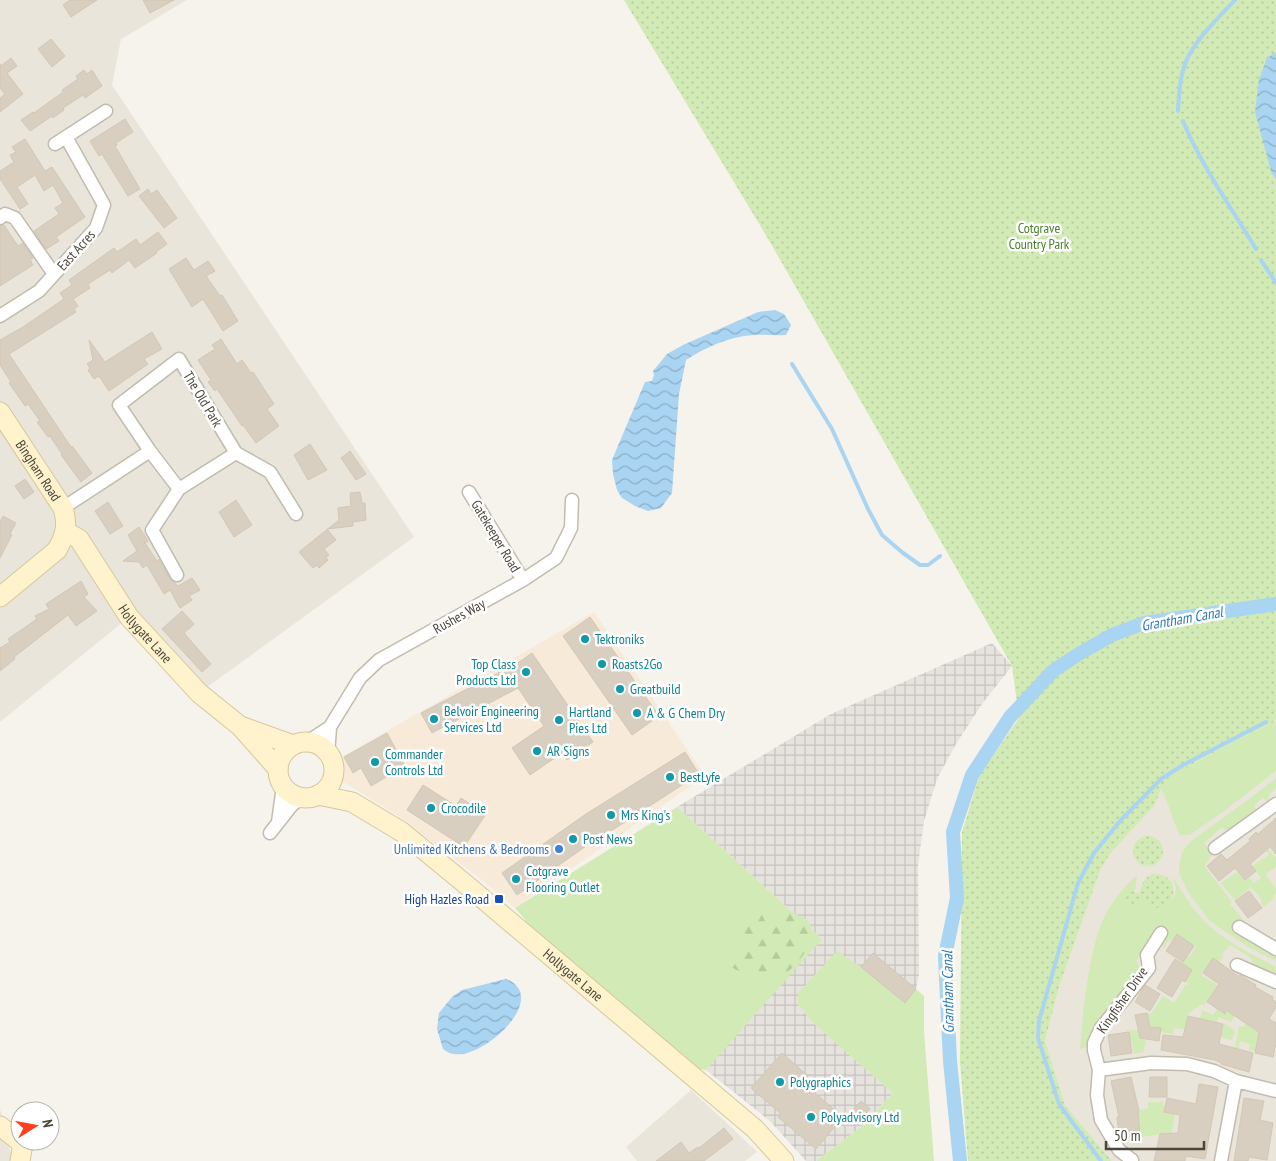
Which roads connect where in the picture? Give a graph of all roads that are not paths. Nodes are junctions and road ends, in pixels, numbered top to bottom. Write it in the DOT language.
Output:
graph roads {
  1 [pos="106,111"];
  2 [pos="66,137"];
  3 [pos="55,144"];
  4 [pos="0,218"];
  5 [pos="54,274"];
  6 [pos="0,316"];
  7 [pos="0,412"];
  8 [pos="150,451"];
  9 [pos="236,452"];
  10 [pos="179,489"];
  11 [pos="469,492"];
  12 [pos="572,500"];
  13 [pos="63,508"];
  14 [pos="296,514"];
  15 [pos="65,531"];
  16 [pos="177,575"];
  17 [pos="523,580"];
  18 [pos="0,596"];
  19 [pos="240,726"];
  20 [pos="330,727"];
  21 [pos="300,744"];
  22 [pos="331,763"];
  23 [pos="280,777"];
  24 [pos="310,796"];
  25 [pos="352,802"];
  26 [pos="1276,804"];
  27 [pos="1215,848"];
  28 [pos="1240,927"];
  29 [pos="1161,933"];
  30 [pos="1276,949"];
  31 [pos="1237,965"];
  32 [pos="1276,982"];
  33 [pos="1099,1070"];
  34 [pos="1236,1081"];
  35 [pos="1276,1091"];
  36 [pos="0,1126"];
  37 [pos="1132,1160"];
  38 [pos="20,1161"];
  39 [pos="784,1161"];
  40 [pos="1221,1161"];
  1 -- 2 [label="street"];
  2 -- 3 [label="street"];
  2 -- 5 [label="street, East Acres"];
  4 -- 5 [label="street"];
  5 -- 6 [label="street, East Acres"];
  7 -- 13 [label="street, Bingham Road"];
  8 -- 9 [label="street, The Old Park"];
  8 -- 10 [label="street, The Old Park"];
  8 -- 13 [label="street"];
  9 -- 10 [label="street"];
  9 -- 14 [label="street"];
  10 -- 16 [label="street"];
  11 -- 17 [label="street, Gatekeeper Road"];
  12 -- 17 [label="street, Rushes Way"];
  13 -- 15 [label="street, Bingham Road"];
  15 -- 18 [label="street"];
  15 -- 19 [label="street, Hollygate Lane"];
  17 -- 20 [label="street, Rushes Way"];
  19 -- 21 [label="street, Hollygate Lane"];
  19 -- 23 [label="street, Hollygate Lane"];
  20 -- 21 [label="street"];
  20 -- 22 [label="street"];
  21 -- 22 [label="street, Hollygate Lane"];
  21 -- 23 [label="street"];
  22 -- 24 [label="street"];
  22 -- 25 [label="street, Hollygate Lane"];
  23 -- 24 [label="street, Hollygate Lane"];
  23 -- 24 [label="street"];
  24 -- 25 [label="street, Hollygate Lane"];
  25 -- 39 [label="street, Hollygate Lane"];
  26 -- 27 [label="street"];
  28 -- 30 [label="street"];
  29 -- 33 [label="street, Kingfisher Drive"];
  31 -- 32 [label="street"];
  33 -- 34 [label="street"];
  33 -- 37 [label="street, Kingfisher Drive"];
  34 -- 35 [label="street"];
  34 -- 40 [label="street"];
  36 -- 38 [label="street"];
}
